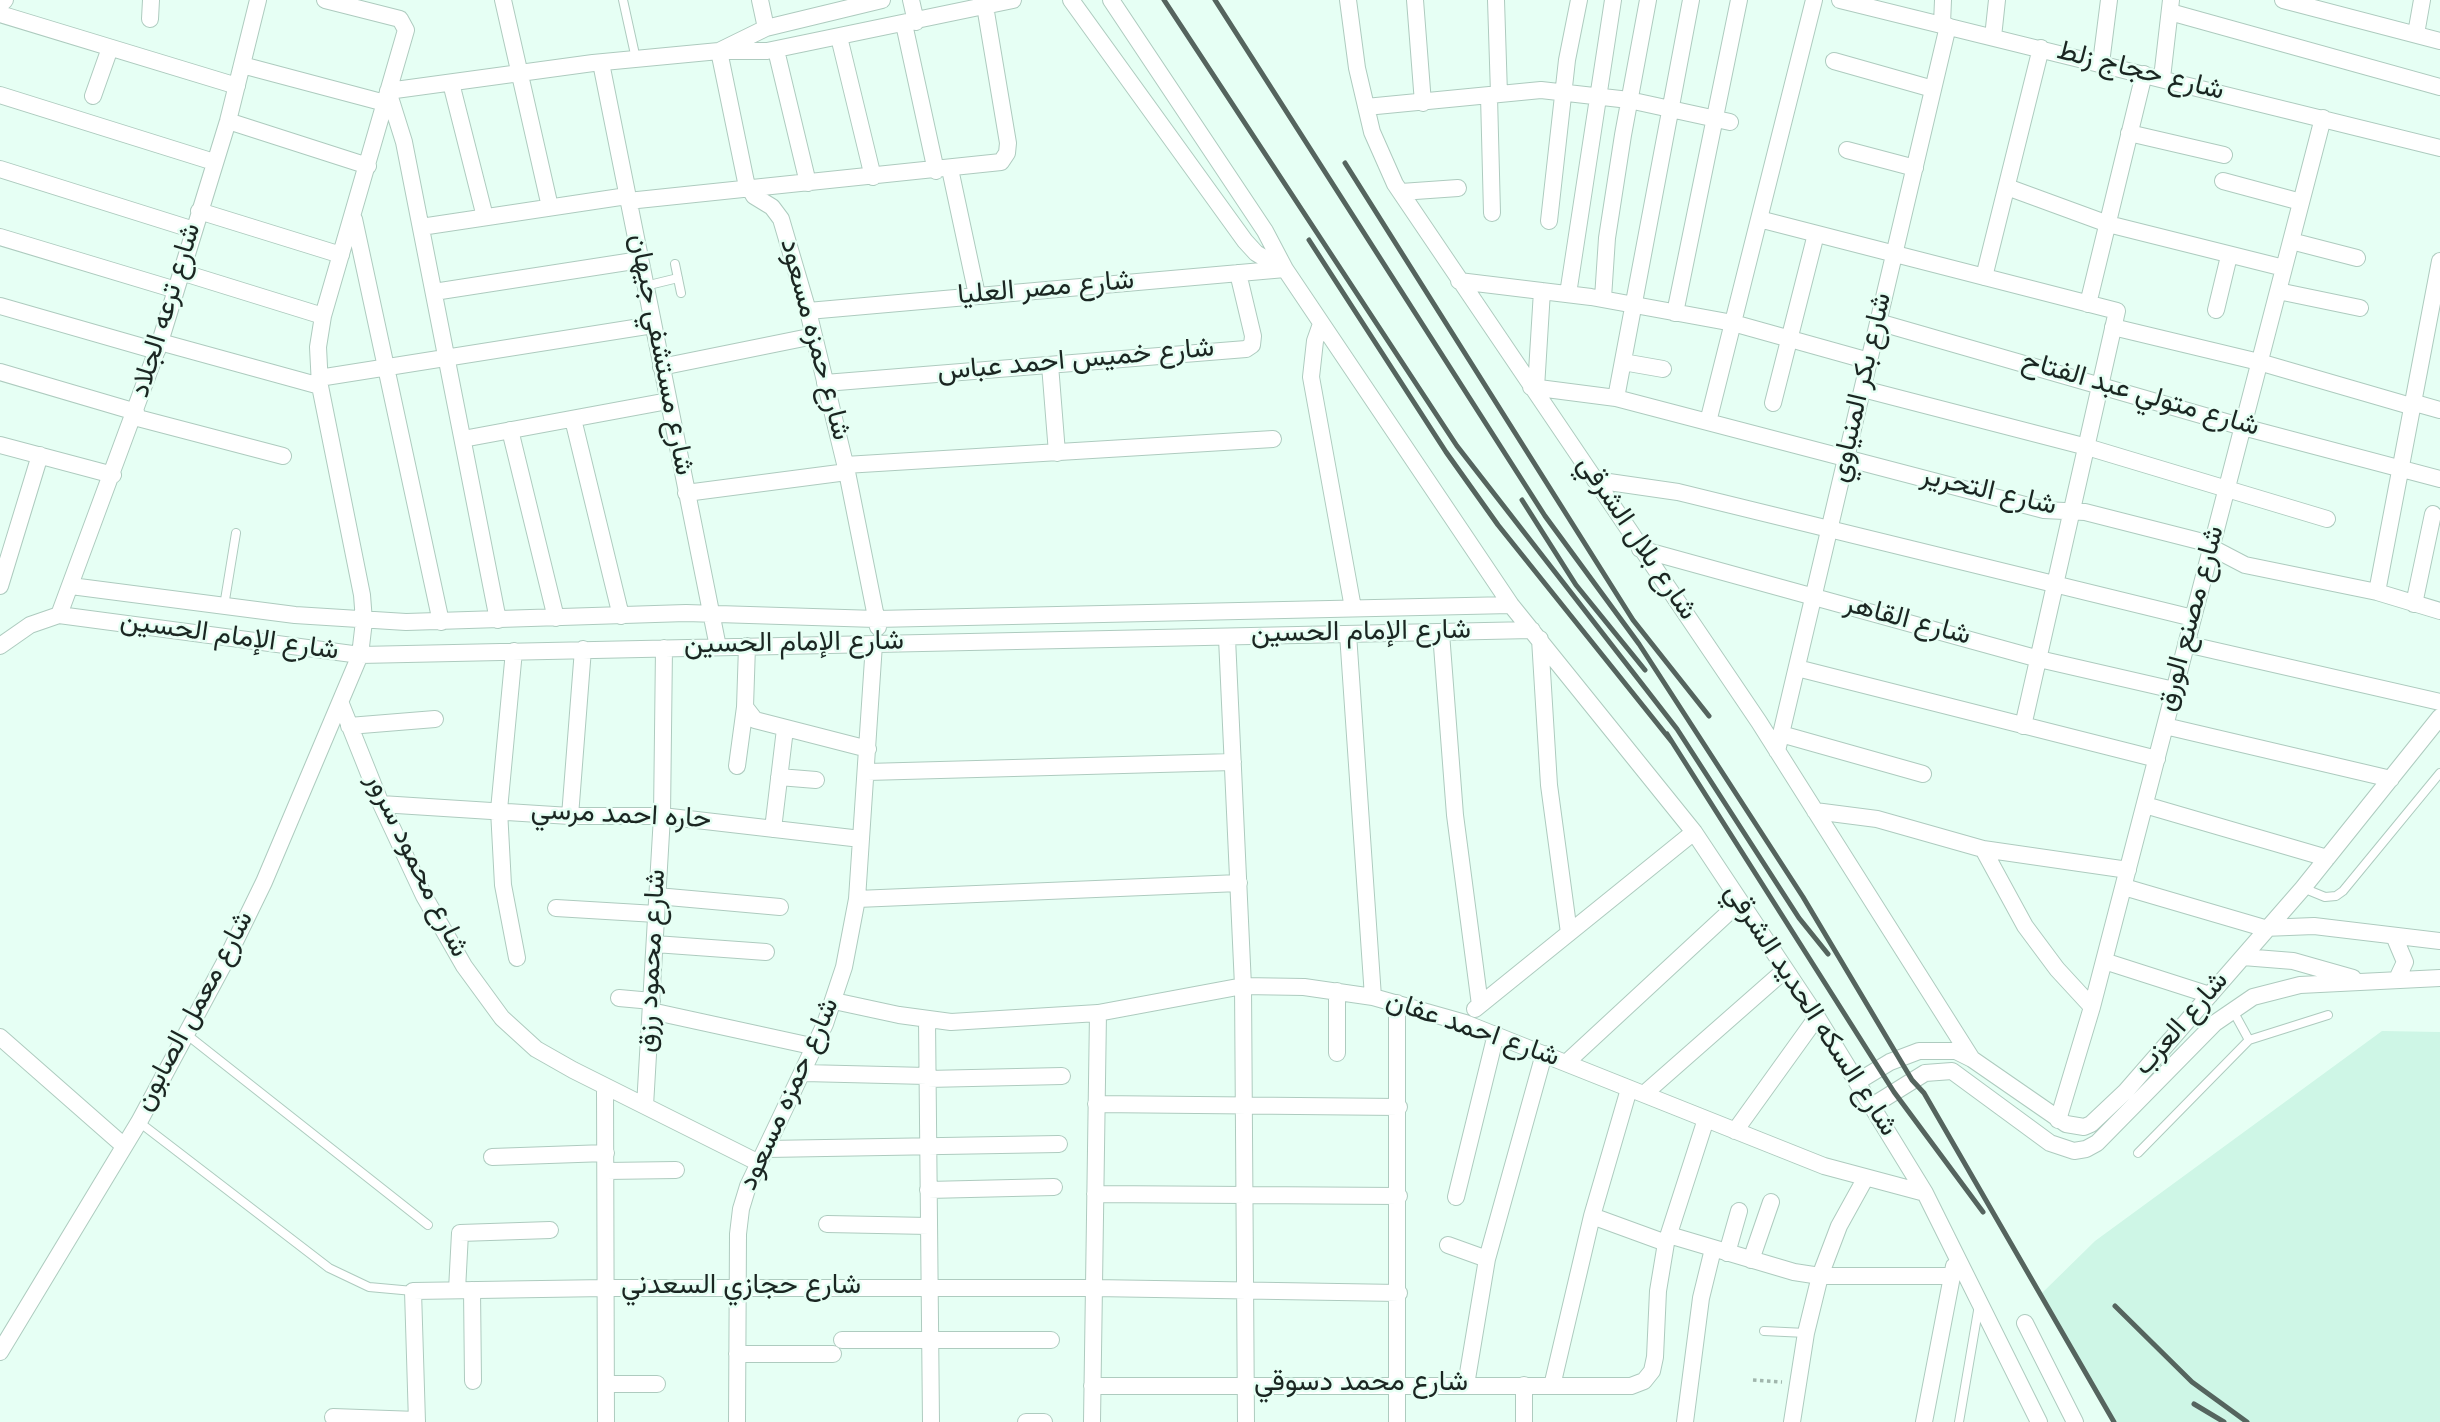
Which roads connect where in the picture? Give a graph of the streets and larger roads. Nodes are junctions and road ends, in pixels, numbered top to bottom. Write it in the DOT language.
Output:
graph roads {
  1 [pos="5,0"];
  2 [pos="151,0"];
  3 [pos="258,0"];
  4 [pos="325,0"];
  5 [pos="503,0"];
  6 [pos="760,0"];
  7 [pos="882,0"];
  8 [pos="911,0"];
  9 [pos="1013,0"];
  10 [pos="1070,0"];
  11 [pos="1111,0"];
  12 [pos="1349,0"];
  13 [pos="1415,0"];
  14 [pos="1496,0"];
  15 [pos="1579,0"];
  16 [pos="1613,0"];
  17 [pos="1648,0"];
  18 [pos="1690,0"];
  19 [pos="1739,0"];
  20 [pos="1814,0"];
  21 [pos="1840,0"];
  22 [pos="1943,0"];
  23 [pos="1997,0"];
  24 [pos="2109,0"];
  25 [pos="2283,0"];
  26 [pos="2422,0"];
  27 [pos="1860,2"];
  28 [pos="985,4"];
  29 [pos="0,5"];
  30 [pos="2170,6"];
  31 [pos="2331,6"];
  32 [pos="824,7"];
  33 [pos="0,14"];
  34 [pos="150,19"];
  35 [pos="910,23"];
  36 [pos="1945,25"];
  37 [pos="766,28"];
  38 [pos="2416,34"];
  39 [pos="839,37"];
  40 [pos="1993,37"];
  41 [pos="2440,38"];
  42 [pos="110,47"];
  43 [pos="2041,48"];
  44 [pos="776,50"];
  45 [pos="719,51"];
  46 [pos="1834,61"];
  47 [pos="601,63"];
  48 [pos="2101,63"];
  49 [pos="243,65"];
  50 [pos="520,73"];
  51 [pos="2144,74"];
  52 [pos="2162,78"];
  53 [pos="451,83"];
  54 [pos="237,86"];
  55 [pos="2440,87"];
  56 [pos="1933,89"];
  57 [pos="1563,91"];
  58 [pos="1494,94"];
  59 [pos="0,95"];
  60 [pos="1598,95"];
  61 [pos="93,96"];
  62 [pos="387,97"];
  63 [pos="1629,100"];
  64 [pos="1423,103"];
  65 [pos="1366,107"];
  66 [pos="1671,107"];
  67 [pos="2323,118"];
  68 [pos="1722,120"];
  69 [pos="228,121"];
  70 [pos="2129,133"];
  71 [pos="2440,148"];
  72 [pos="1847,150"];
  73 [pos="2224,155"];
  74 [pos="214,162"];
  75 [pos="368,166"];
  76 [pos="1915,168"];
  77 [pos="0,169"];
  78 [pos="943,170"];
  79 [pos="873,177"];
  80 [pos="2223,181"];
  81 [pos="808,183"];
  82 [pos="2007,187"];
  83 [pos="1458,188"];
  84 [pos="749,189"];
  85 [pos="1401,192"];
  86 [pos="628,198"];
  87 [pos="2301,202"];
  88 [pos="550,207"];
  89 [pos="199,211"];
  90 [pos="1492,213"];
  91 [pos="354,217"];
  92 [pos="485,217"];
  93 [pos="1759,219"];
  94 [pos="1549,221"];
  95 [pos="2108,224"];
  96 [pos="421,226"];
  97 [pos="194,230"];
  98 [pos="1816,234"];
  99 [pos="0,237"];
  100 [pos="2291,241"];
  101 [pos="1894,254"];
  102 [pos="341,255"];
  103 [pos="2229,256"];
  104 [pos="2357,258"];
  105 [pos="640,260"];
  106 [pos="2440,261"];
  107 [pos="2284,268"];
  108 [pos="1285,270"];
  109 [pos="181,272"];
  110 [pos="1238,273"];
  111 [pos="1984,277"];
  112 [pos="1459,281"];
  113 [pos="176,290"];
  114 [pos="1542,290"];
  115 [pos="2278,291"];
  116 [pos="434,292"];
  117 [pos="1568,294"];
  118 [pos="977,295"];
  119 [pos="1603,298"];
  120 [pos="2088,304"];
  121 [pos="1633,305"];
  122 [pos="0,306"];
  123 [pos="2360,307"];
  124 [pos="2216,310"];
  125 [pos="808,311"];
  126 [pos="1675,313"];
  127 [pos="323,316"];
  128 [pos="2115,319"];
  129 [pos="1878,321"];
  130 [pos="1321,324"];
  131 [pos="1733,324"];
  132 [pos="653,325"];
  133 [pos="2434,331"];
  134 [pos="814,336"];
  135 [pos="1789,339"];
  136 [pos="158,346"];
  137 [pos="447,358"];
  138 [pos="1869,361"];
  139 [pos="1623,362"];
  140 [pos="2259,362"];
  141 [pos="1050,365"];
  142 [pos="661,367"];
  143 [pos="386,368"];
  144 [pos="1663,369"];
  145 [pos="0,372"];
  146 [pos="320,382"];
  147 [pos="825,383"];
  148 [pos="2100,385"];
  149 [pos="1534,388"];
  150 [pos="1863,389"];
  151 [pos="1616,398"];
  152 [pos="668,401"];
  153 [pos="1773,403"];
  154 [pos="2415,405"];
  155 [pos="2440,410"];
  156 [pos="135,415"];
  157 [pos="573,418"];
  158 [pos="1708,422"];
  159 [pos="2243,427"];
  160 [pos="510,430"];
  161 [pos="463,439"];
  162 [pos="1273,439"];
  163 [pos="0,445"];
  164 [pos="2087,447"];
  165 [pos="1057,453"];
  166 [pos="40,455"];
  167 [pos="284,456"];
  168 [pos="1846,457"];
  169 [pos="846,468"];
  170 [pos="2401,470"];
  171 [pos="113,475"];
  172 [pos="2440,479"];
  173 [pos="1595,480"];
  174 [pos="2227,487"];
  175 [pos="686,493"];
  176 [pos="2072,512"];
  177 [pos="2433,514"];
  178 [pos="2327,519"];
  179 [pos="1829,529"];
  180 [pos="1640,549"];
  181 [pos="2211,549"];
  182 [pos="0,586"];
  183 [pos="71,586"];
  184 [pos="2055,586"];
  185 [pos="2377,592"];
  186 [pos="1813,597"];
  187 [pos="2414,604"];
  188 [pos="1511,605"];
  189 [pos="1353,608"];
  190 [pos="2440,611"];
  191 [pos="710,613"];
  192 [pos="59,615"];
  193 [pos="621,616"];
  194 [pos="556,618"];
  195 [pos="2193,618"];
  196 [pos="876,619"];
  197 [pos="498,620"];
  198 [pos="364,621"];
  199 [pos="441,622"];
  200 [pos="1441,633"];
  201 [pos="1348,634"];
  202 [pos="1536,634"];
  203 [pos="1227,638"];
  204 [pos="3,640"];
  205 [pos="877,644"];
  206 [pos="2186,644"];
  207 [pos="747,646"];
  208 [pos="718,647"];
  209 [pos="664,648"];
  210 [pos="583,649"];
  211 [pos="513,651"];
  212 [pos="360,655"];
  213 [pos="2039,659"];
  214 [pos="1797,668"];
  215 [pos="2174,690"];
  216 [pos="2440,702"];
  217 [pos="341,704"];
  218 [pos="745,707"];
  219 [pos="2440,718"];
  220 [pos="435,719"];
  221 [pos="349,726"];
  222 [pos="2023,726"];
  223 [pos="2165,726"];
  224 [pos="785,729"];
  225 [pos="1781,734"];
  226 [pos="868,749"];
  227 [pos="1777,751"];
  228 [pos="2157,759"];
  229 [pos="1233,762"];
  230 [pos="737,766"];
  231 [pos="867,772"];
  232 [pos="1923,774"];
  233 [pos="779,777"];
  234 [pos="2391,779"];
  235 [pos="816,780"];
  236 [pos="381,804"];
  237 [pos="2145,805"];
  238 [pos="499,810"];
  239 [pos="1815,811"];
  240 [pos="570,816"];
  241 [pos="662,816"];
  242 [pos="773,829"];
  243 [pos="1694,832"];
  244 [pos="861,839"];
  245 [pos="1983,849"];
  246 [pos="2327,858"];
  247 [pos="2128,870"];
  248 [pos="1239,883"];
  249 [pos="2124,887"];
  250 [pos="657,896"];
  251 [pos="857,899"];
  252 [pos="1740,902"];
  253 [pos="780,907"];
  254 [pos="555,908"];
  255 [pos="656,914"];
  256 [pos="2264,928"];
  257 [pos="1569,933"];
  258 [pos="2394,936"];
  259 [pos="2440,941"];
  260 [pos="655,944"];
  261 [pos="766,952"];
  262 [pos="2242,957"];
  263 [pos="517,958"];
  264 [pos="2104,961"];
  265 [pos="1785,970"];
  266 [pos="2440,978"];
  267 [pos="2398,979"];
  268 [pos="2360,980"];
  269 [pos="1242,986"];
  270 [pos="1337,991"];
  271 [pos="2210,995"];
  272 [pos="1373,997"];
  273 [pos="619,998"];
  274 [pos="834,1001"];
  275 [pos="1397,1003"];
  276 [pos="1480,1004"];
  277 [pos="651,1006"];
  278 [pos="2092,1007"];
  279 [pos="1098,1013"];
  280 [pos="1817,1017"];
  281 [pos="927,1020"];
  282 [pos="1465,1023"];
  283 [pos="1496,1034"];
  284 [pos="0,1037"];
  285 [pos="816,1047"];
  286 [pos="1337,1053"];
  287 [pos="1544,1054"];
  288 [pos="1972,1059"];
  289 [pos="1566,1063"];
  290 [pos="804,1073"];
  291 [pos="1062,1076"];
  292 [pos="927,1078"];
  293 [pos="1857,1082"];
  294 [pos="605,1087"];
  295 [pos="1637,1091"];
  296 [pos="1096,1104"];
  297 [pos="1244,1104"];
  298 [pos="645,1106"];
  299 [pos="1872,1106"];
  300 [pos="1399,1107"];
  301 [pos="1706,1119"];
  302 [pos="2058,1120"];
  303 [pos="1735,1131"];
  304 [pos="1059,1144"];
  305 [pos="124,1146"];
  306 [pos="928,1146"];
  307 [pos="768,1149"];
  308 [pos="606,1153"];
  309 [pos="492,1157"];
  310 [pos="759,1163"];
  311 [pos="606,1171"];
  312 [pos="676,1171"];
  313 [pos="1865,1179"];
  314 [pos="1054,1186"];
  315 [pos="928,1190"];
  316 [pos="1925,1193"];
  317 [pos="1095,1195"];
  318 [pos="1245,1195"];
  319 [pos="1399,1196"];
  320 [pos="1456,1197"];
  321 [pos="1770,1202"];
  322 [pos="1739,1211"];
  323 [pos="1592,1216"];
  324 [pos="827,1224"];
  325 [pos="929,1226"];
  326 [pos="550,1230"];
  327 [pos="1668,1239"];
  328 [pos="1448,1245"];
  329 [pos="1720,1251"];
  330 [pos="1956,1253"];
  331 [pos="1488,1259"];
  332 [pos="1751,1260"];
  333 [pos="1820,1276"];
  334 [pos="1952,1276"];
  335 [pos="606,1288"];
  336 [pos="738,1288"];
  337 [pos="930,1288"];
  338 [pos="1094,1288"];
  339 [pos="465,1290"];
  340 [pos="1245,1292"];
  341 [pos="1398,1293"];
  342 [pos="2025,1323"];
  343 [pos="930,1339"];
  344 [pos="842,1340"];
  345 [pos="1051,1340"];
  346 [pos="0,1352"];
  347 [pos="737,1354"];
  348 [pos="833,1354"];
  349 [pos="473,1381"];
  350 [pos="606,1384"];
  351 [pos="657,1384"];
  352 [pos="1465,1385"];
  353 [pos="1524,1385"];
  354 [pos="1092,1386"];
  355 [pos="1246,1386"];
  356 [pos="1398,1386"];
  357 [pos="1552,1386"];
  358 [pos="333,1417"];
  359 [pos="417,1421"];
  360 [pos="606,1422"];
  361 [pos="737,1422"];
  362 [pos="931,1422"];
  363 [pos="1026,1422"];
  364 [pos="1044,1422"];
  365 [pos="1092,1422"];
  366 [pos="1246,1422"];
  367 [pos="1397,1422"];
  368 [pos="1524,1422"];
  369 [pos="1685,1422"];
  370 [pos="1792,1422"];
  371 [pos="1924,1422"];
  372 [pos="2039,1422"];
  373 [pos="2075,1422"];
  1 -- 29 [label="street"];
  2 -- 34 [label="street"];
  3 -- 49 [label="street, شارع ترعه الجلاد"];
  4 -- 62 [label="street, شارع معمل الصابون"];
  5 -- 50 [label="street"];
  6 -- 37 [label="street"];
  7 -- 32 [label="street"];
  8 -- 35 [label="street"];
  9 -- 28 [label="street"];
  10 -- 108 [label="street"];
  11 -- 108 [label="street, شارع السكه الحديد الشرقي"];
  12 -- 65 [label="street, شارع بلال الشرقي"];
  13 -- 64 [label="street"];
  14 -- 58 [label="street"];
  15 -- 57 [label="street"];
  16 -- 60 [label="street"];
  17 -- 63 [label="street"];
  18 -- 66 [label="street"];
  19 -- 68 [label="street"];
  20 -- 93 [label="street"];
  21 -- 27 [label="street, شارع حجاج زلط"];
  22 -- 36 [label="street, شارع بكر المنياوي"];
  23 -- 40 [label="street"];
  24 -- 48 [label="street"];
  25 -- 31 [label="street"];
  26 -- 38 [label="street"];
  27 -- 36 [label="street, شارع حجاج زلط"];
  28 -- 35 [label="street"];
  28 -- 78 [label="street"];
  30 -- 52 [label="street"];
  30 -- 55 [label="street"];
  31 -- 38 [label="street"];
  32 -- 37 [label="street"];
  33 -- 42 [label="street"];
  35 -- 39 [label="street"];
  35 -- 78 [label="street"];
  36 -- 40 [label="street, شارع حجاج زلط"];
  36 -- 56 [label="street, شارع بكر المنياوي"];
  37 -- 45 [label="street"];
  38 -- 41 [label="street"];
  39 -- 44 [label="street"];
  39 -- 79 [label="street"];
  40 -- 43 [label="street, شارع حجاج زلط"];
  42 -- 54 [label="street"];
  42 -- 61 [label="street"];
  43 -- 48 [label="street, شارع حجاج زلط"];
  43 -- 82 [label="street"];
  44 -- 45 [label="street"];
  44 -- 81 [label="street"];
  45 -- 47 [label="street"];
  45 -- 84 [label="street"];
  46 -- 56 [label="street"];
  47 -- 50 [label="street"];
  47 -- 86 [label="street, شارع مستشفي جيهان"];
  48 -- 51 [label="street, شارع حجاج زلط"];
  49 -- 54 [label="street, شارع ترعه الجلاد"];
  49 -- 62 [label="street"];
  50 -- 53 [label="street"];
  50 -- 88 [label="street"];
  51 -- 52 [label="street, شارع حجاج زلط"];
  51 -- 70 [label="street"];
  52 -- 67 [label="street, شارع حجاج زلط"];
  53 -- 62 [label="street"];
  53 -- 92 [label="street"];
  54 -- 69 [label="street, شارع ترعه الجلاد"];
  56 -- 76 [label="street, شارع بكر المنياوي"];
  57 -- 58 [label="street"];
  57 -- 60 [label="street"];
  57 -- 94 [label="street"];
  58 -- 64 [label="street"];
  58 -- 90 [label="street"];
  59 -- 74 [label="street"];
  60 -- 63 [label="street"];
  60 -- 117 [label="street"];
  62 -- 75 [label="street, شارع معمل الصابون"];
  62 -- 96 [label="street"];
  63 -- 66 [label="street"];
  63 -- 119 [label="street"];
  64 -- 65 [label="street"];
  65 -- 85 [label="street, شارع بلال الشرقي"];
  66 -- 68 [label="street"];
  66 -- 121 [label="street"];
  67 -- 71 [label="street, شارع حجاج زلط"];
  67 -- 87 [label="street, شارع مصنع الورق"];
  68 -- 126 [label="street"];
  69 -- 74 [label="street, شارع ترعه الجلاد"];
  69 -- 75 [label="street"];
  70 -- 73 [label="street"];
  70 -- 95 [label="street"];
  72 -- 76 [label="street"];
  74 -- 89 [label="street, شارع ترعه الجلاد"];
  75 -- 91 [label="street, شارع معمل الصابون"];
  76 -- 101 [label="street, شارع بكر المنياوي"];
  77 -- 97 [label="street"];
  78 -- 79 [label="street"];
  78 -- 118 [label="street"];
  79 -- 81 [label="street"];
  80 -- 87 [label="street"];
  81 -- 84 [label="street"];
  82 -- 95 [label="street"];
  82 -- 111 [label="street"];
  83 -- 85 [label="street"];
  84 -- 86 [label="street"];
  84 -- 125 [label="street, شارع حمزه مسعود"];
  85 -- 112 [label="street, شارع بلال الشرقي"];
  86 -- 88 [label="street"];
  86 -- 105 [label="street, شارع مستشفي جيهان"];
  87 -- 100 [label="street, شارع مصنع الورق"];
  88 -- 92 [label="street"];
  89 -- 97 [label="street, شارع ترعه الجلاد"];
  89 -- 102 [label="street"];
  91 -- 102 [label="street, شارع معمل الصابون"];
  91 -- 143 [label="street"];
  92 -- 96 [label="street"];
  93 -- 98 [label="street"];
  93 -- 131 [label="street"];
  95 -- 103 [label="street"];
  95 -- 120 [label="street"];
  96 -- 116 [label="street"];
  97 -- 109 [label="street, شارع ترعه الجلاد"];
  98 -- 101 [label="street"];
  98 -- 135 [label="street"];
  99 -- 113 [label="street"];
  100 -- 104 [label="street"];
  100 -- 107 [label="street, شارع مصنع الورق"];
  101 -- 111 [label="street"];
  101 -- 129 [label="street, شارع بكر المنياوي"];
  102 -- 127 [label="street, شارع معمل الصابون"];
  103 -- 107 [label="street"];
  103 -- 124 [label="street"];
  105 -- 116 [label="street"];
  105 -- 132 [label="street, شارع مستشفي جيهان"];
  106 -- 133 [label="street"];
  107 -- 115 [label="street, شارع مصنع الورق"];
  108 -- 110 [label="street, شارع مصر العليا"];
  108 -- 130 [label="street, شارع السكه الحديد الشرقي"];
  109 -- 113 [label="street, شارع ترعه الجلاد"];
  109 -- 127 [label="street"];
  110 -- 118 [label="street, شارع مصر العليا"];
  110 -- 141 [label="street, شارع خميس احمد عباس"];
  111 -- 120 [label="street"];
  112 -- 114 [label="street"];
  112 -- 149 [label="street, شارع بلال الشرقي"];
  113 -- 136 [label="street, شارع ترعه الجلاد"];
  114 -- 117 [label="street"];
  114 -- 149 [label="street"];
  115 -- 123 [label="street"];
  115 -- 140 [label="street, شارع مصنع الورق"];
  116 -- 137 [label="street"];
  117 -- 119 [label="street"];
  118 -- 125 [label="street, شارع مصر العليا"];
  119 -- 121 [label="street"];
  120 -- 128 [label="street"];
  121 -- 126 [label="street"];
  121 -- 139 [label="street"];
  122 -- 136 [label="street"];
  125 -- 134 [label="street, شارع حمزه مسعود"];
  126 -- 131 [label="street"];
  127 -- 146 [label="street, شارع معمل الصابون"];
  128 -- 140 [label="street"];
  128 -- 148 [label="street"];
  129 -- 138 [label="street, شارع بكر المنياوي"];
  129 -- 148 [label="street, شارع متولي عبد الفتاح"];
  130 -- 188 [label="street, شارع السكه الحديد الشرقي"];
  130 -- 189 [label="street"];
  131 -- 135 [label="street"];
  131 -- 158 [label="street"];
  132 -- 137 [label="street"];
  132 -- 142 [label="street, شارع مستشفي جيهان"];
  133 -- 154 [label="street"];
  134 -- 142 [label="street"];
  134 -- 147 [label="street, شارع حمزه مسعود"];
  135 -- 138 [label="street"];
  135 -- 153 [label="street"];
  136 -- 146 [label="street"];
  136 -- 156 [label="street, شارع ترعه الجلاد"];
  137 -- 143 [label="street"];
  137 -- 161 [label="street"];
  138 -- 150 [label="street, شارع بكر المنياوي"];
  139 -- 144 [label="street"];
  139 -- 151 [label="street"];
  140 -- 154 [label="street"];
  140 -- 159 [label="street, شارع مصنع الورق"];
  141 -- 147 [label="street, شارع خميس احمد عباس"];
  141 -- 165 [label="street"];
  142 -- 152 [label="street, شارع مستشفي جيهان"];
  143 -- 146 [label="street"];
  143 -- 199 [label="street"];
  145 -- 156 [label="street"];
  146 -- 198 [label="street, شارع معمل الصابون"];
  147 -- 169 [label="street, شارع حمزه مسعود"];
  148 -- 159 [label="street, شارع متولي عبد الفتاح"];
  148 -- 164 [label="street"];
  149 -- 151 [label="street, شارع التحرير"];
  149 -- 173 [label="street, شارع بلال الشرقي"];
  150 -- 164 [label="street"];
  150 -- 168 [label="street, شارع بكر المنياوي"];
  151 -- 158 [label="street, شارع التحرير"];
  152 -- 157 [label="street"];
  152 -- 175 [label="street, شارع مستشفي جيهان"];
  154 -- 155 [label="street"];
  154 -- 170 [label="street"];
  156 -- 167 [label="street"];
  156 -- 171 [label="street, شارع ترعه الجلاد"];
  157 -- 160 [label="street"];
  157 -- 193 [label="street"];
  158 -- 168 [label="street, شارع التحرير"];
  159 -- 170 [label="street, شارع متولي عبد الفتاح"];
  159 -- 174 [label="street, شارع مصنع الورق"];
  160 -- 161 [label="street"];
  160 -- 194 [label="street"];
  161 -- 197 [label="street"];
  162 -- 165 [label="street"];
  163 -- 166 [label="street"];
  164 -- 174 [label="street"];
  164 -- 176 [label="street"];
  165 -- 169 [label="street"];
  166 -- 171 [label="street"];
  166 -- 182 [label="street"];
  168 -- 176 [label="street, شارع التحرير"];
  168 -- 179 [label="street, شارع بكر المنياوي"];
  169 -- 175 [label="street"];
  169 -- 196 [label="street, شارع حمزه مسعود"];
  170 -- 172 [label="street, شارع متولي عبد الفتاح"];
  170 -- 185 [label="street"];
  171 -- 183 [label="street, شارع ترعه الجلاد"];
  173 -- 179 [label="street"];
  173 -- 180 [label="street, شارع بلال الشرقي"];
  174 -- 178 [label="street"];
  174 -- 181 [label="street, شارع مصنع الورق"];
  175 -- 191 [label="street, شارع مستشفي جيهان"];
  176 -- 181 [label="street, شارع التحرير"];
  176 -- 184 [label="street"];
  177 -- 187 [label="street"];
  179 -- 184 [label="street"];
  179 -- 186 [label="street, شارع بكر المنياوي"];
  180 -- 186 [label="street, شارع القاهر"];
  180 -- 227 [label="street, شارع بلال الشرقي"];
  181 -- 185 [label="street, شارع التحرير"];
  181 -- 195 [label="street, شارع مصنع الورق"];
  183 -- 192 [label="street, شارع ترعه الجلاد"];
  183 -- 198 [label="street, شارع الإمام الحسين"];
  184 -- 195 [label="street"];
  184 -- 213 [label="street"];
  185 -- 187 [label="street, شارع التحرير"];
  186 -- 213 [label="street, شارع القاهر"];
  186 -- 214 [label="street, شارع بكر المنياوي"];
  187 -- 190 [label="street, شارع التحرير"];
  188 -- 189 [label="street, شارع الإمام الحسين"];
  188 -- 202 [label="street, شارع السكه الحديد الشرقي"];
  189 -- 196 [label="street, شارع الإمام الحسين"];
  191 -- 193 [label="street, شارع الإمام الحسين"];
  191 -- 196 [label="street, شارع الإمام الحسين"];
  191 -- 208 [label="street, شارع مستشفي جيهان"];
  192 -- 204 [label="street"];
  192 -- 212 [label="street, شارع الإمام الحسين"];
  193 -- 194 [label="street, شارع الإمام الحسين"];
  194 -- 197 [label="street, شارع الإمام الحسين"];
  195 -- 206 [label="street, شارع مصنع الورق"];
  196 -- 205 [label="street, شارع حمزه مسعود"];
  197 -- 199 [label="street, شارع الإمام الحسين"];
  198 -- 199 [label="street, شارع الإمام الحسين"];
  198 -- 212 [label="street, شارع معمل الصابون"];
  200 -- 201 [label="street, شارع الإمام الحسين"];
  200 -- 202 [label="street, شارع الإمام الحسين"];
  200 -- 276 [label="street"];
  201 -- 203 [label="street, شارع الإمام الحسين"];
  201 -- 272 [label="street"];
  202 -- 243 [label="street, شارع السكه الحديد الشرقي"];
  202 -- 257 [label="street"];
  203 -- 205 [label="street, شارع الإمام الحسين"];
  203 -- 229 [label="street"];
  205 -- 207 [label="street, شارع الإمام الحسين"];
  205 -- 226 [label="street, شارع حمزه مسعود"];
  206 -- 215 [label="street, شارع مصنع الورق"];
  206 -- 216 [label="street"];
  207 -- 208 [label="street, شارع الإمام الحسين"];
  207 -- 218 [label="street"];
  208 -- 209 [label="street, شارع الإمام الحسين"];
  209 -- 210 [label="street, شارع الإمام الحسين"];
  209 -- 241 [label="street, شارع محمود رزق"];
  210 -- 211 [label="street, شارع الإمام الحسين"];
  210 -- 240 [label="street"];
  211 -- 212 [label="street, شارع الإمام الحسين"];
  211 -- 238 [label="street"];
  212 -- 217 [label="street, شارع معمل الصابون"];
  213 -- 215 [label="street, شارع القاهر"];
  213 -- 222 [label="street"];
  214 -- 222 [label="street"];
  214 -- 225 [label="street, شارع بكر المنياوي"];
  215 -- 223 [label="street, شارع مصنع الورق"];
  217 -- 221 [label="street, شارع محمود سرور"];
  217 -- 305 [label="street, شارع معمل الصابون"];
  218 -- 224 [label="street"];
  218 -- 230 [label="street"];
  219 -- 234 [label="street, شارع العزب"];
  220 -- 221 [label="street"];
  221 -- 236 [label="street, شارع محمود سرور"];
  222 -- 228 [label="street"];
  223 -- 228 [label="street, شارع مصنع الورق"];
  223 -- 234 [label="street"];
  224 -- 226 [label="street"];
  224 -- 233 [label="street"];
  225 -- 227 [label="street, شارع بكر المنياوي"];
  225 -- 232 [label="street"];
  226 -- 231 [label="street, شارع حمزه مسعود"];
  227 -- 239 [label="street, شارع بلال الشرقي"];
  228 -- 237 [label="street, شارع مصنع الورق"];
  229 -- 231 [label="street"];
  229 -- 248 [label="street"];
  231 -- 244 [label="street, شارع حمزه مسعود"];
  233 -- 235 [label="street"];
  233 -- 242 [label="street"];
  234 -- 246 [label="street, شارع العزب"];
  236 -- 238 [label="street, حاره احمد مرسي"];
  236 -- 294 [label="street, شارع محمود سرور"];
  237 -- 246 [label="street"];
  237 -- 247 [label="street, شارع مصنع الورق"];
  238 -- 240 [label="street, حاره احمد مرسي"];
  238 -- 263 [label="street"];
  239 -- 245 [label="street"];
  239 -- 288 [label="street, شارع بلال الشرقي"];
  240 -- 241 [label="street, حاره احمد مرسي"];
  241 -- 242 [label="street, حاره احمد مرسي"];
  241 -- 250 [label="street, شارع محمود رزق"];
  242 -- 244 [label="street, حاره احمد مرسي"];
  243 -- 252 [label="street, شارع السكه الحديد الشرقي"];
  243 -- 257 [label="street"];
  244 -- 251 [label="street, شارع حمزه مسعود"];
  245 -- 247 [label="street"];
  245 -- 278 [label="street"];
  246 -- 256 [label="street, شارع العزب"];
  247 -- 249 [label="street, شارع مصنع الورق"];
  248 -- 251 [label="street"];
  248 -- 269 [label="street"];
  249 -- 256 [label="street"];
  249 -- 264 [label="street, شارع مصنع الورق"];
  250 -- 253 [label="street"];
  250 -- 255 [label="street, شارع محمود رزق"];
  251 -- 274 [label="street, شارع حمزه مسعود"];
  252 -- 265 [label="street, شارع السكه الحديد الشرقي"];
  252 -- 289 [label="street"];
  254 -- 255 [label="street"];
  255 -- 260 [label="street, شارع محمود رزق"];
  256 -- 258 [label="street"];
  256 -- 262 [label="street, شارع العزب"];
  257 -- 276 [label="street"];
  258 -- 259 [label="street"];
  258 -- 267 [label="street"];
  260 -- 261 [label="street"];
  260 -- 277 [label="street, شارع محمود رزق"];
  262 -- 268 [label="street"];
  262 -- 271 [label="street, شارع العزب"];
  264 -- 271 [label="street"];
  264 -- 278 [label="street, شارع مصنع الورق"];
  265 -- 280 [label="street, شارع السكه الحديد الشرقي"];
  265 -- 295 [label="street"];
  266 -- 267 [label="street"];
  267 -- 268 [label="street"];
  268 -- 299 [label="street"];
  269 -- 270 [label="street, شارع احمد عفان"];
  269 -- 279 [label="street, شارع احمد عفان"];
  269 -- 297 [label="street"];
  270 -- 272 [label="street, شارع احمد عفان"];
  270 -- 286 [label="street"];
  271 -- 302 [label="street, شارع العزب"];
  272 -- 275 [label="street, شارع احمد عفان"];
  273 -- 277 [label="street"];
  274 -- 281 [label="street, شارع احمد عفان"];
  274 -- 285 [label="street, شارع حمزه مسعود"];
  275 -- 282 [label="street, شارع احمد عفان"];
  275 -- 300 [label="street"];
  276 -- 282 [label="street"];
  277 -- 285 [label="street"];
  277 -- 298 [label="street, شارع محمود رزق"];
  278 -- 302 [label="street, شارع مصنع الورق"];
  279 -- 281 [label="street, شارع احمد عفان"];
  279 -- 296 [label="street"];
  280 -- 293 [label="street, شارع السكه الحديد الشرقي"];
  280 -- 303 [label="street"];
  281 -- 292 [label="street"];
  282 -- 283 [label="street, شارع احمد عفان"];
  283 -- 287 [label="street, شارع احمد عفان"];
  283 -- 320 [label="street"];
  284 -- 305 [label="street"];
  285 -- 290 [label="street, شارع حمزه مسعود"];
  287 -- 289 [label="street, شارع احمد عفان"];
  287 -- 331 [label="street"];
  288 -- 293 [label="street"];
  288 -- 302 [label="street"];
  289 -- 295 [label="street, شارع احمد عفان"];
  290 -- 292 [label="street"];
  290 -- 307 [label="street, شارع حمزه مسعود"];
  291 -- 292 [label="street"];
  292 -- 306 [label="street"];
  293 -- 299 [label="street, شارع السكه الحديد الشرقي"];
  294 -- 298 [label="street, شارع محمود سرور"];
  294 -- 308 [label="street"];
  295 -- 301 [label="street, شارع احمد عفان"];
  295 -- 323 [label="street"];
  296 -- 297 [label="street"];
  296 -- 317 [label="street"];
  297 -- 300 [label="street"];
  297 -- 318 [label="street"];
  298 -- 310 [label="street, شارع محمود سرور"];
  299 -- 316 [label="street, شارع السكه الحديد الشرقي"];
  300 -- 319 [label="street"];
  301 -- 303 [label="street, شارع احمد عفان"];
  301 -- 327 [label="street"];
  303 -- 313 [label="street, شارع احمد عفان"];
  304 -- 306 [label="street"];
  305 -- 346 [label="street, شارع معمل الصابون"];
  306 -- 307 [label="street"];
  306 -- 315 [label="street"];
  307 -- 310 [label="street, شارع حمزه مسعود"];
  308 -- 309 [label="street"];
  308 -- 311 [label="street"];
  310 -- 336 [label="street, شارع حمزه مسعود"];
  311 -- 312 [label="street"];
  311 -- 335 [label="street"];
  313 -- 316 [label="street, شارع احمد عفان"];
  313 -- 333 [label="street"];
  314 -- 315 [label="street"];
  315 -- 325 [label="street"];
  316 -- 330 [label="street, شارع السكه الحديد الشرقي"];
  317 -- 318 [label="street"];
  317 -- 338 [label="street"];
  318 -- 319 [label="street"];
  318 -- 340 [label="street"];
  319 -- 341 [label="street"];
  321 -- 332 [label="street"];
  322 -- 329 [label="street"];
  323 -- 327 [label="street"];
  323 -- 357 [label="street"];
  324 -- 325 [label="street"];
  325 -- 337 [label="street"];
  326 -- 339 [label="street"];
  327 -- 329 [label="street"];
  327 -- 357 [label="street, شارع محمد دسوقي"];
  328 -- 331 [label="street"];
  329 -- 332 [label="street"];
  329 -- 369 [label="street"];
  330 -- 334 [label="street"];
  330 -- 372 [label="street, شارع السكه الحديد الشرقي"];
  331 -- 352 [label="street"];
  332 -- 333 [label="street"];
  333 -- 334 [label="street"];
  333 -- 370 [label="street"];
  334 -- 371 [label="street"];
  335 -- 336 [label="street, شارع حجازي السعدني"];
  335 -- 339 [label="street, شارع حجازي السعدني"];
  335 -- 350 [label="street"];
  336 -- 337 [label="street, شارع حجازي السعدني"];
  336 -- 347 [label="street, شارع حمزه مسعود"];
  337 -- 338 [label="street, شارع حجازي السعدني"];
  337 -- 343 [label="street"];
  338 -- 340 [label="street, شارع حجازي السعدني"];
  338 -- 354 [label="street"];
  339 -- 349 [label="street"];
  339 -- 359 [label="street, شارع حجازي السعدني"];
  340 -- 341 [label="street, شارع حجازي السعدني"];
  340 -- 355 [label="street"];
  341 -- 356 [label="street"];
  342 -- 373 [label="street"];
  343 -- 344 [label="street"];
  343 -- 345 [label="street"];
  343 -- 362 [label="street"];
  347 -- 348 [label="street"];
  347 -- 361 [label="street, شارع حمزه مسعود"];
  350 -- 351 [label="street"];
  350 -- 360 [label="street"];
  352 -- 353 [label="street, شارع محمد دسوقي"];
  352 -- 356 [label="street, شارع محمد دسوقي"];
  353 -- 357 [label="street, شارع محمد دسوقي"];
  353 -- 368 [label="street"];
  354 -- 355 [label="street, شارع محمد دسوقي"];
  354 -- 365 [label="street"];
  355 -- 356 [label="street, شارع محمد دسوقي"];
  355 -- 366 [label="street"];
  356 -- 367 [label="street"];
  358 -- 359 [label="street"];
  363 -- 364 [label="street"];
}
